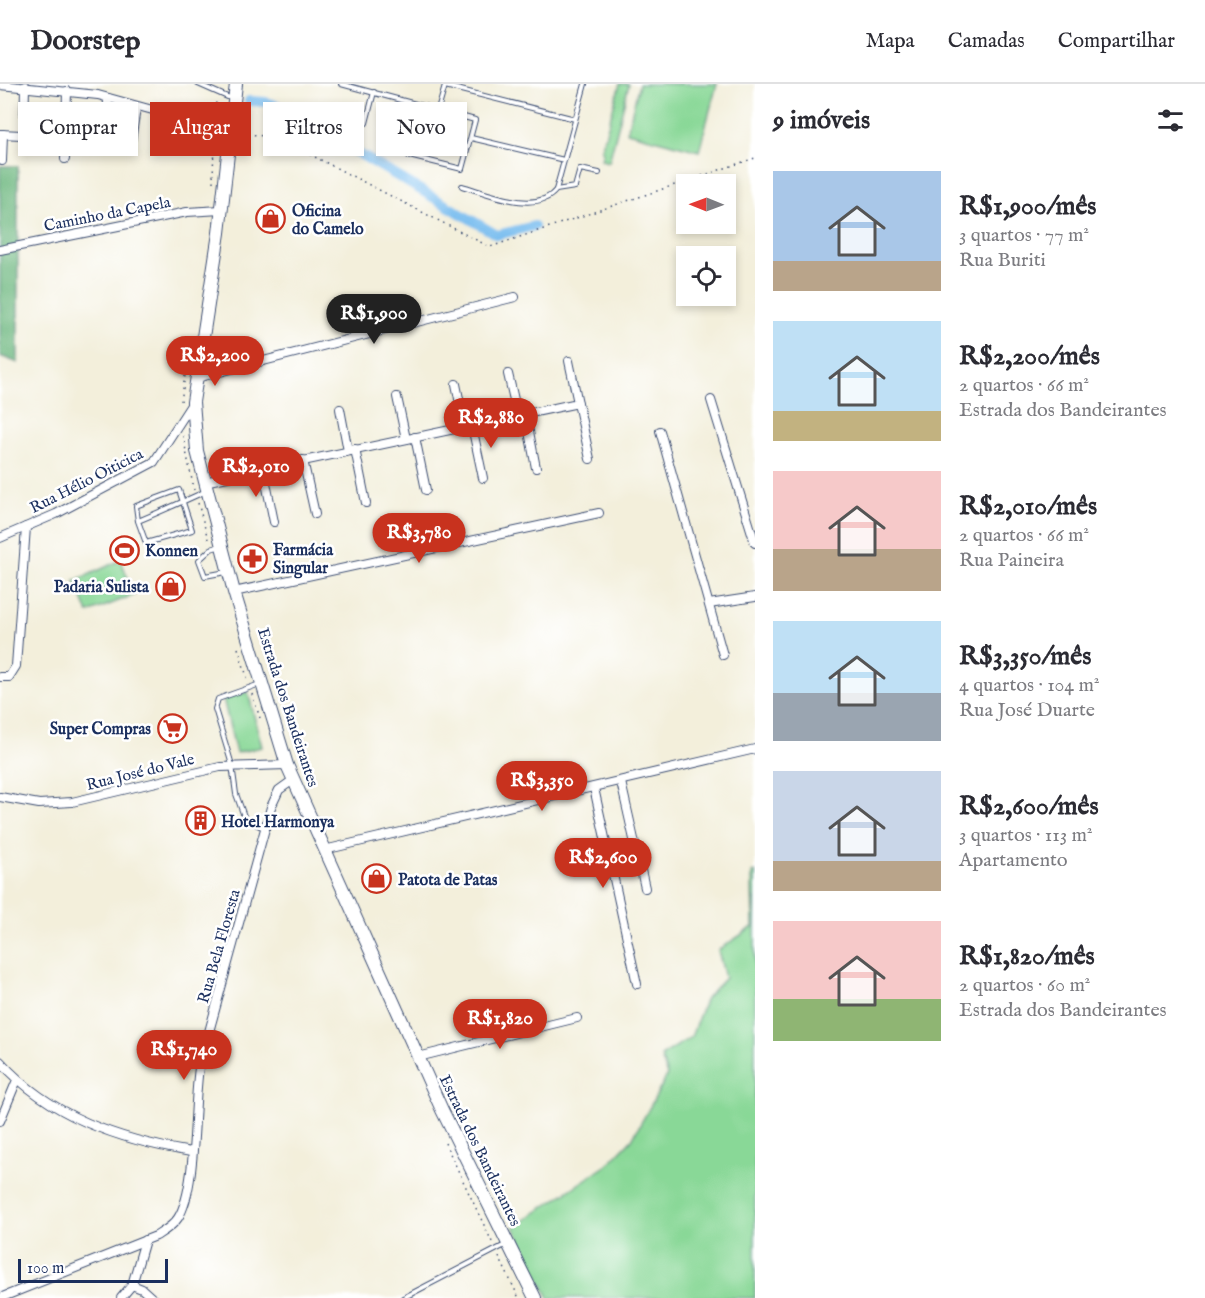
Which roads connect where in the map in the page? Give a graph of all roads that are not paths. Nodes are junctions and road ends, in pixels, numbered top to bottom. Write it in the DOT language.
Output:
graph roads {
  1 [pos="198,84"];
  2 [pos="236,84"];
  3 [pos="340,84"];
  4 [pos="585,84"];
  5 [pos="0,85"];
  6 [pos="25,86"];
  7 [pos="67,91"];
  8 [pos="374,92"];
  9 [pos="108,98"];
  10 [pos="233,100"];
  11 [pos="25,102"];
  12 [pos="67,102"];
  13 [pos="108,102"];
  14 [pos="119,102"];
  15 [pos="410,102"];
  16 [pos="440,102"];
  17 [pos="467,118"];
  18 [pos="575,118"];
  19 [pos="366,123"];
  20 [pos="1,134"];
  21 [pos="18,134"];
  22 [pos="471,138"];
  23 [pos="467,152"];
  24 [pos="65,156"];
  25 [pos="226,156"];
  26 [pos="409,156"];
  27 [pos="466,156"];
  28 [pos="65,159"];
  29 [pos="564,160"];
  30 [pos="2,161"];
  31 [pos="599,173"];
  32 [pos="462,186"];
  33 [pos="556,190"];
  34 [pos="221,210"];
  35 [pos="0,250"];
  36 [pos="515,297"];
  37 [pos="569,361"];
  38 [pos="508,374"];
  39 [pos="196,378"];
  40 [pos="456,384"];
  41 [pos="397,397"];
  42 [pos="711,400"];
  43 [pos="193,402"];
  44 [pos="578,403"];
  45 [pos="340,409"];
  46 [pos="522,417"];
  47 [pos="469,427"];
  48 [pos="660,431"];
  49 [pos="410,438"];
  50 [pos="352,450"];
  51 [pos="590,459"];
  52 [pos="303,460"];
  53 [pos="263,468"];
  54 [pos="536,468"];
  55 [pos="483,478"];
  56 [pos="202,489"];
  57 [pos="426,490"];
  58 [pos="184,501"];
  59 [pos="366,502"];
  60 [pos="599,513"];
  61 [pos="315,514"];
  62 [pos="138,521"];
  63 [pos="274,522"];
  64 [pos="26,527"];
  65 [pos="0,538"];
  66 [pos="755,543"];
  67 [pos="216,548"];
  68 [pos="229,571"];
  69 [pos="234,591"];
  70 [pos="755,597"];
  71 [pos="710,604"];
  72 [pos="723,655"];
  73 [pos="2,677"];
  74 [pos="256,685"];
  75 [pos="755,750"];
  76 [pos="232,765"];
  77 [pos="286,765"];
  78 [pos="293,780"];
  79 [pos="621,782"];
  80 [pos="594,788"];
  81 [pos="0,797"];
  82 [pos="265,829"];
  83 [pos="324,850"];
  84 [pos="645,888"];
  85 [pos="637,984"];
  86 [pos="577,1018"];
  87 [pos="418,1056"];
  88 [pos="0,1061"];
  89 [pos="17,1080"];
  90 [pos="0,1121"];
  91 [pos="191,1152"];
  92 [pos="145,1240"];
  93 [pos="508,1243"];
  94 [pos="132,1285"];
  95 [pos="0,1298"];
  96 [pos="121,1298"];
  97 [pos="152,1298"];
  98 [pos="403,1298"];
  99 [pos="535,1298"];
  1 -- 10 [label="lane"];
  2 -- 10 [label="main road, Estrada dos Bandeirantes"];
  3 -- 8 [label="lane"];
  4 -- 18 [label="lane"];
  5 -- 6 [label="street"];
  6 -- 7 [label="street"];
  6 -- 11 [label="street"];
  7 -- 9 [label="street"];
  7 -- 12 [label="street"];
  8 -- 15 [label="lane"];
  8 -- 19 [label="lane"];
  9 -- 13 [label="street"];
  9 -- 14 [label="street"];
  16 -- 18 [label="lane"];
  17 -- 22 [label="lane"];
  18 -- 29 [label="lane"];
  20 -- 21 [label="street"];
  20 -- 30 [label="street"];
  22 -- 23 [label="lane"];
  22 -- 29 [label="lane"];
  24 -- 28 [label="street"];
  25 -- 34 [label="main road, Estrada dos Bandeirantes"];
  26 -- 27 [label="lane"];
  29 -- 33 [label="lane"];
  31 -- 33 [label="lane"];
  32 -- 33 [label="lane"];
  34 -- 35 [label="street, Caminho da Capela"];
  34 -- 39 [label="main road, Estrada dos Bandeirantes"];
  36 -- 39 [label="street"];
  37 -- 44 [label="street"];
  38 -- 46 [label="street"];
  39 -- 43 [label="main road, Estrada dos Bandeirantes"];
  40 -- 47 [label="street"];
  41 -- 49 [label="street"];
  42 -- 66 [label="street"];
  43 -- 56 [label="main road, Estrada dos Bandeirantes"];
  43 -- 64 [label="street, Rua Hélio Oiticica"];
  44 -- 46 [label="street"];
  44 -- 51 [label="street"];
  45 -- 50 [label="street"];
  46 -- 47 [label="street"];
  46 -- 54 [label="street"];
  47 -- 49 [label="street"];
  47 -- 55 [label="street"];
  48 -- 71 [label="street"];
  49 -- 50 [label="street"];
  49 -- 57 [label="street"];
  50 -- 52 [label="street"];
  50 -- 59 [label="street"];
  52 -- 53 [label="street"];
  52 -- 61 [label="street"];
  53 -- 56 [label="street"];
  53 -- 63 [label="street"];
  56 -- 58 [label="lane"];
  56 -- 67 [label="main road, Estrada dos Bandeirantes"];
  58 -- 62 [label="lane"];
  58 -- 62 [label="lane"];
  58 -- 62 [label="lane"];
  60 -- 69 [label="street"];
  64 -- 65 [label="street, Rua Hélio Oiticica"];
  64 -- 73 [label="street"];
  67 -- 68 [label="main road, Estrada dos Bandeirantes"];
  67 -- 68 [label="lane"];
  68 -- 69 [label="main road, Estrada dos Bandeirantes"];
  69 -- 74 [label="main road, Estrada dos Bandeirantes"];
  70 -- 71 [label="street"];
  71 -- 72 [label="street"];
  74 -- 76 [label="lane"];
  74 -- 77 [label="main road, Estrada dos Bandeirantes"];
  75 -- 79 [label="street"];
  76 -- 77 [label="street, Rua José do Vale"];
  76 -- 81 [label="street, Rua José do Vale"];
  76 -- 82 [label="lane"];
  77 -- 78 [label="main road, Estrada dos Bandeirantes"];
  78 -- 82 [label="street, Rua Bela Floresta"];
  78 -- 83 [label="main road, Estrada dos Bandeirantes"];
  79 -- 80 [label="street"];
  79 -- 84 [label="street"];
  80 -- 83 [label="street"];
  80 -- 85 [label="street"];
  82 -- 91 [label="street, Rua Bela Floresta"];
  83 -- 87 [label="main road, Estrada dos Bandeirantes"];
  86 -- 87 [label="street"];
  87 -- 93 [label="main road, Estrada dos Bandeirantes"];
  88 -- 89 [label="street"];
  89 -- 90 [label="street"];
  89 -- 91 [label="street"];
  91 -- 92 [label="street, Rua Bela Floresta"];
  92 -- 94 [label="street"];
  92 -- 95 [label="street, Rua Bela Floresta"];
  93 -- 98 [label="lane"];
  93 -- 99 [label="main road, Estrada dos Bandeirantes"];
  94 -- 96 [label="street"];
  94 -- 97 [label="street"];
}
